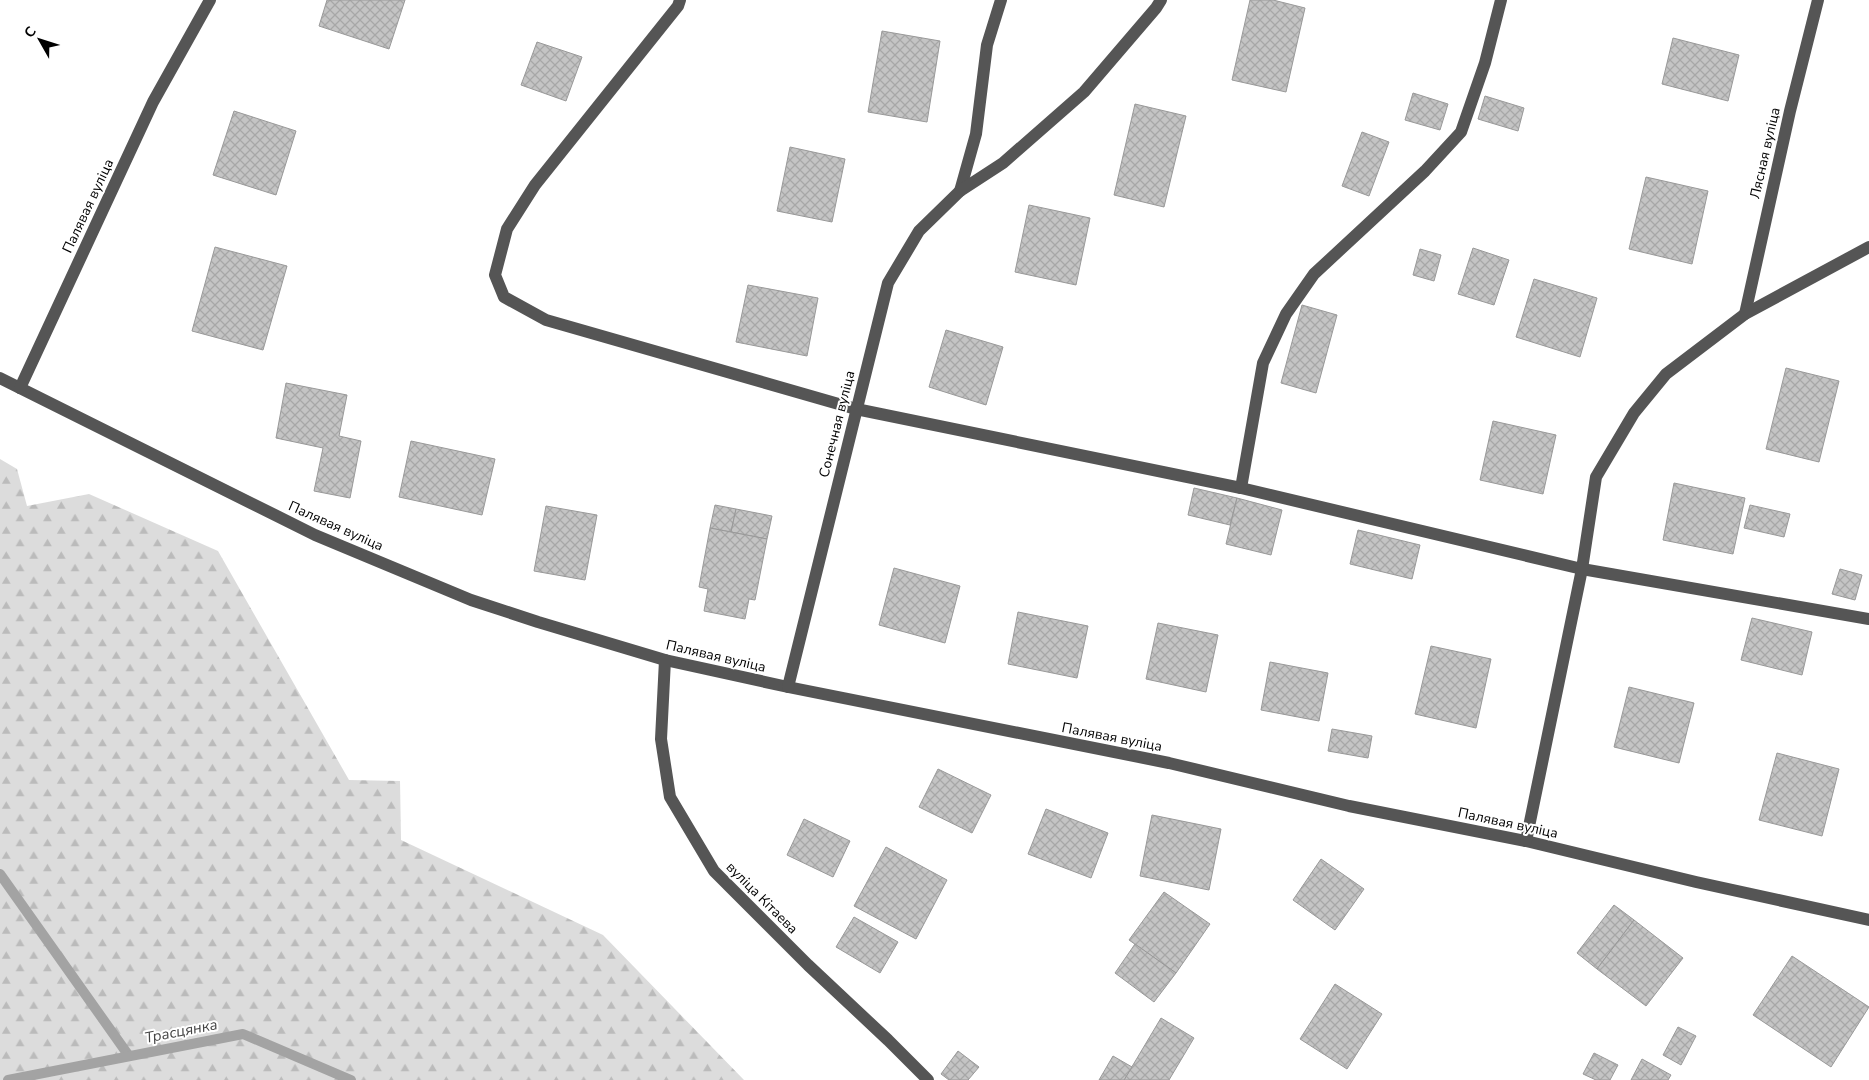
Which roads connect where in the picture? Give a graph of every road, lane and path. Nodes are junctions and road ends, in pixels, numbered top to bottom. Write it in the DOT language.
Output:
graph roads {
  1 [pos="210,0"];
  2 [pos="680,0"];
  3 [pos="1001,0"];
  4 [pos="1161,0"];
  5 [pos="1501,0"];
  6 [pos="1818,0"];
  7 [pos="960,191"];
  8 [pos="1869,246"];
  9 [pos="1745,314"];
  10 [pos="0,378"];
  11 [pos="20,388"];
  12 [pos="856,409"];
  13 [pos="1241,488"];
  14 [pos="1582,568"];
  15 [pos="1869,619"];
  16 [pos="665,660"];
  17 [pos="788,687"];
  18 [pos="1526,841"];
  19 [pos="1869,920"];
  20 [pos="928,1080"];
  1 -- 11 [label="street, Палявая вуліца"];
  2 -- 12 [label="street"];
  3 -- 7 [label="street"];
  4 -- 7 [label="street, Сонечная вуліца"];
  5 -- 13 [label="street"];
  6 -- 9 [label="street, Лясная вуліца"];
  7 -- 12 [label="street, Сонечная вуліца"];
  8 -- 9 [label="street"];
  9 -- 14 [label="street"];
  10 -- 11 [label="street"];
  11 -- 16 [label="street, Палявая вуліца"];
  12 -- 13 [label="street"];
  12 -- 17 [label="street, Сонечная вуліца"];
  13 -- 14 [label="street"];
  14 -- 15 [label="street"];
  14 -- 18 [label="street"];
  16 -- 17 [label="street, Палявая вуліца"];
  16 -- 20 [label="street, вуліца Кітаева"];
  17 -- 18 [label="street, Палявая вуліца"];
  18 -- 19 [label="street, Палявая вуліца"];
}
